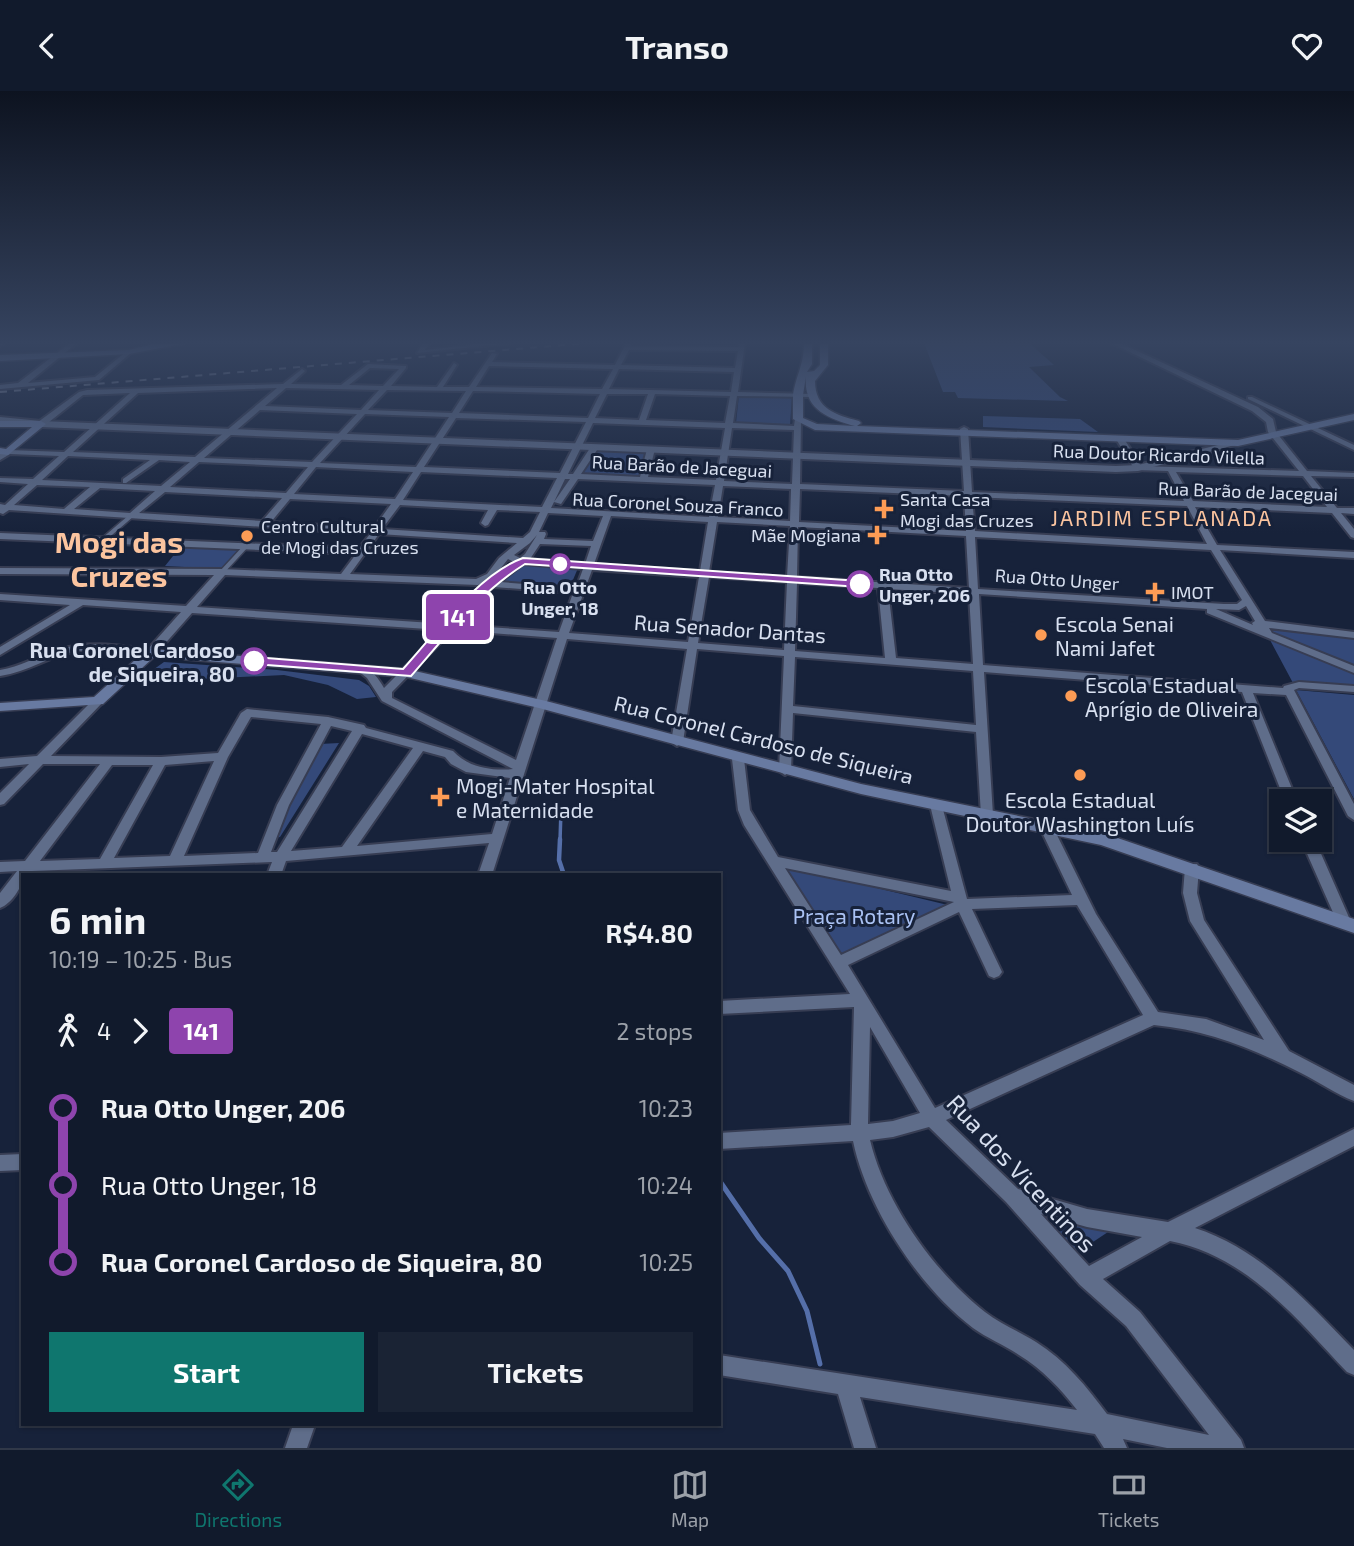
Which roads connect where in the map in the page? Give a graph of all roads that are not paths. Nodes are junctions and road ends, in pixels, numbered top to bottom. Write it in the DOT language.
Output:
graph roads {
  1 [pos="64,406"];
  2 [pos="119,406"];
  3 [pos="367,406"];
  4 [pos="460,406"];
  5 [pos="597,406"];
  6 [pos="648,406"];
  7 [pos="731,406"];
  8 [pos="798,406"];
  9 [pos="817,406"];
  10 [pos="1247,406"];
  11 [pos="1267,406"];
  12 [pos="258,408"];
  13 [pos="362,412"];
  14 [pos="454,416"];
  15 [pos="1353,417"];
  16 [pos="589,420"];
  17 [pos="846,420"];
  18 [pos="0,422"];
  19 [pos="642,422"];
  20 [pos="41,424"];
  21 [pos="798,424"];
  22 [pos="1309,425"];
  23 [pos="97,426"];
  24 [pos="728,426"];
  25 [pos="836,428"];
  26 [pos="232,431"];
  27 [pos="964,431"];
  28 [pos="1257,434"];
  29 [pos="1273,434"];
  30 [pos="341,435"];
  31 [pos="1120,439"];
  32 [pos="439,440"];
  33 [pos="1230,441"];
  34 [pos="578,446"];
  35 [pos="595,447"];
  36 [pos="1354,448"];
  37 [pos="651,449"];
  38 [pos="723,452"];
  39 [pos="3,454"];
  40 [pos="67,454"];
  41 [pos="797,456"];
  42 [pos="156,459"];
  43 [pos="197,461"];
  44 [pos="965,463"];
  45 [pos="313,466"];
  46 [pos="1138,468"];
  47 [pos="1171,470"];
  48 [pos="417,471"];
  49 [pos="1304,474"];
  50 [pos="1354,475"];
  51 [pos="564,477"];
  52 [pos="574,477"];
  53 [pos="0,480"];
  54 [pos="126,481"];
  55 [pos="643,481"];
  56 [pos="35,482"];
  57 [pos="718,484"];
  58 [pos="97,486"];
  59 [pos="796,487"];
  60 [pos="162,490"];
  61 [pos="968,496"];
  62 [pos="286,497"];
  63 [pos="396,504"];
  64 [pos="1193,506"];
  65 [pos="2,509"];
  66 [pos="493,509"];
  67 [pos="1334,510"];
  68 [pos="1354,511"];
  69 [pos="65,512"];
  70 [pos="548,512"];
  71 [pos="131,516"];
  72 [pos="607,516"];
  73 [pos="712,521"];
  74 [pos="485,523"];
  75 [pos="264,525"];
  76 [pos="795,526"];
  77 [pos="374,533"];
  78 [pos="970,534"];
  79 [pos="0,535"];
  80 [pos="1354,535"];
  81 [pos="103,540"];
  82 [pos="527,541"];
  83 [pos="538,541"];
  84 [pos="596,544"];
  85 [pos="246,546"];
  86 [pos="1213,546"];
  87 [pos="361,551"];
  88 [pos="507,555"];
  89 [pos="1354,555"];
  90 [pos="523,561"];
  91 [pos="1354,562"];
  92 [pos="589,567"];
  93 [pos="0,571"];
  94 [pos="222,572"];
  95 [pos="704,574"];
  96 [pos="344,576"];
  97 [pos="792,579"];
  98 [pos="469,583"];
  99 [pos="489,584"];
  100 [pos="883,585"];
  101 [pos="579,591"];
  102 [pos="974,591"];
  103 [pos="476,596"];
  104 [pos="0,597"];
  105 [pos="84,600"];
  106 [pos="1246,601"];
  107 [pos="1187,604"];
  108 [pos="189,608"];
  109 [pos="1240,622"];
  110 [pos="1260,623"];
  111 [pos="450,627"];
  112 [pos="1268,634"];
  113 [pos="564,635"];
  114 [pos="1354,635"];
  115 [pos="692,645"];
  116 [pos="0,652"];
  117 [pos="790,652"];
  118 [pos="151,653"];
  119 [pos="176,655"];
  120 [pos="891,660"];
  121 [pos="978,666"];
  122 [pos="1353,669"];
  123 [pos="132,670"];
  124 [pos="362,670"];
  125 [pos="0,673"];
  126 [pos="406,673"];
  127 [pos="1246,688"];
  128 [pos="1294,689"];
  129 [pos="1354,689"];
  130 [pos="386,699"];
  131 [pos="98,701"];
  132 [pos="541,704"];
  133 [pos="0,707"];
  134 [pos="787,709"];
  135 [pos="247,713"];
  136 [pos="328,721"];
  137 [pos="360,728"];
  138 [pos="983,729"];
  139 [pos="471,742"];
  140 [pos="677,742"];
  141 [pos="421,744"];
  142 [pos="449,754"];
  143 [pos="222,757"];
  144 [pos="738,759"];
  145 [pos="40,760"];
  146 [pos="161,761"];
  147 [pos="108,762"];
  148 [pos="0,763"];
  149 [pos="519,770"];
  150 [pos="785,771"];
  151 [pos="1286,789"];
  152 [pos="0,801"];
  153 [pos="936,805"];
  154 [pos="987,815"];
  155 [pos="1354,816"];
  156 [pos="1046,827"];
  157 [pos="497,838"];
  158 [pos="346,851"];
  159 [pos="1314,852"];
  160 [pos="263,857"];
  161 [pos="281,857"];
  162 [pos="775,861"];
  163 [pos="174,862"];
  164 [pos="0,867"];
  165 [pos="27,867"];
  166 [pos="94,868"];
  167 [pos="1192,868"];
  168 [pos="156,869"];
  169 [pos="22,873"];
  170 [pos="275,873"];
  171 [pos="486,873"];
  172 [pos="21,875"];
  173 [pos="1081,900"];
  174 [pos="962,901"];
  175 [pos="0,903"];
  176 [pos="1349,924"];
  177 [pos="839,963"];
  178 [pos="994,972"];
  179 [pos="862,1000"];
  180 [pos="721,1008"];
  181 [pos="1153,1018"];
  182 [pos="1285,1059"];
  183 [pos="1354,1093"];
  184 [pos="932,1118"];
  185 [pos="860,1133"];
  186 [pos="1354,1137"];
  187 [pos="721,1142"];
  188 [pos="0,1163"];
  189 [pos="21,1163"];
  190 [pos="1012,1196"];
  191 [pos="1170,1231"];
  192 [pos="1087,1278"];
  193 [pos="721,1365"];
  194 [pos="1354,1365"];
  195 [pos="846,1385"];
  196 [pos="1102,1424"];
  197 [pos="304,1426"];
  198 [pos="296,1448"];
  199 [pos="865,1448"];
  200 [pos="1116,1448"];
  201 [pos="1221,1448"];
  202 [pos="1233,1448"];
  1 -- 20 [label="street"];
  2 -- 23 [label="street"];
  3 -- 13 [label="street"];
  4 -- 14 [label="street"];
  5 -- 16 [label="street"];
  6 -- 19 [label="street"];
  7 -- 24 [label="street"];
  8 -- 21 [label="main road"];
  9 -- 17 [label="main road"];
  10 -- 29 [label="street"];
  11 -- 22 [label="street"];
  12 -- 13 [label="street"];
  12 -- 26 [label="street"];
  13 -- 14 [label="street"];
  13 -- 30 [label="street"];
  14 -- 16 [label="street"];
  14 -- 32 [label="street"];
  15 -- 22 [label="main road"];
  16 -- 19 [label="street"];
  16 -- 34 [label="street"];
  17 -- 25 [label="main road"];
  17 -- 27 [label="main road"];
  18 -- 20 [label="main road"];
  19 -- 24 [label="street"];
  20 -- 23 [label="street, Rua Doutor Ricardo Vilella"];
  20 -- 39 [label="main road"];
  21 -- 24 [label="street"];
  21 -- 25 [label="main road"];
  21 -- 41 [label="street"];
  22 -- 29 [label="main road"];
  22 -- 36 [label="street"];
  23 -- 26 [label="street, Rua Doutor Ricardo Vilella"];
  23 -- 40 [label="street"];
  24 -- 38 [label="street"];
  25 -- 27 [label="main road"];
  26 -- 30 [label="street, Rua Doutor Ricardo Vilella"];
  26 -- 43 [label="street"];
  27 -- 31 [label="main road"];
  27 -- 33 [label="main road"];
  27 -- 44 [label="street"];
  28 -- 29 [label="main road"];
  28 -- 33 [label="main road"];
  28 -- 33 [label="main road"];
  29 -- 33 [label="main road"];
  29 -- 49 [label="street"];
  30 -- 32 [label="street, Rua Doutor Ricardo Vilella"];
  30 -- 45 [label="street"];
  31 -- 33 [label="main road"];
  31 -- 46 [label="street"];
  32 -- 34 [label="street, Rua Doutor Ricardo Vilella"];
  32 -- 48 [label="street"];
  33 -- 46 [label="street"];
  34 -- 35 [label="street, Rua Doutor Ricardo Vilella"];
  34 -- 51 [label="street"];
  35 -- 37 [label="street, Rua Doutor Ricardo Vilella"];
  35 -- 52 [label="street"];
  37 -- 38 [label="street, Rua Doutor Ricardo Vilella"];
  37 -- 55 [label="street"];
  38 -- 41 [label="street, Rua Doutor Ricardo Vilella"];
  38 -- 57 [label="street"];
  39 -- 40 [label="street, Rua Barão de Jaceguai"];
  40 -- 42 [label="street, Rua Barão de Jaceguai"];
  40 -- 56 [label="street"];
  41 -- 44 [label="street, Rua Doutor Ricardo Vilella"];
  41 -- 59 [label="street"];
  42 -- 43 [label="street, Rua Barão de Jaceguai"];
  42 -- 54 [label="street"];
  43 -- 45 [label="street, Rua Barão de Jaceguai"];
  43 -- 60 [label="street"];
  44 -- 46 [label="street, Rua Doutor Ricardo Vilella"];
  44 -- 61 [label="street"];
  45 -- 48 [label="street, Rua Barão de Jaceguai"];
  45 -- 62 [label="street"];
  46 -- 47 [label="street, Rua Doutor Ricardo Vilella"];
  47 -- 49 [label="street, Rua Doutor Ricardo Vilella"];
  47 -- 64 [label="street"];
  48 -- 51 [label="street, Rua Barão de Jaceguai"];
  48 -- 63 [label="street"];
  49 -- 50 [label="street, Rua Doutor Ricardo Vilella"];
  49 -- 67 [label="street"];
  51 -- 52 [label="street, Rua Barão de Jaceguai"];
  51 -- 70 [label="street"];
  52 -- 55 [label="street, Rua Barão de Jaceguai"];
  52 -- 70 [label="street"];
  53 -- 56 [label="street, Rua Coronel Souza Franco"];
  55 -- 57 [label="street, Rua Barão de Jaceguai"];
  56 -- 58 [label="street, Rua Coronel Souza Franco"];
  56 -- 65 [label="street"];
  57 -- 59 [label="street, Rua Barão de Jaceguai"];
  57 -- 73 [label="street"];
  58 -- 60 [label="street, Rua Coronel Souza Franco"];
  58 -- 69 [label="street"];
  59 -- 61 [label="street, Rua Barão de Jaceguai"];
  59 -- 76 [label="street"];
  60 -- 62 [label="street, Rua Coronel Souza Franco"];
  60 -- 71 [label="street"];
  61 -- 64 [label="street, Rua Barão de Jaceguai"];
  61 -- 78 [label="street"];
  62 -- 63 [label="street, Rua Coronel Souza Franco"];
  62 -- 75 [label="street"];
  63 -- 66 [label="street, Rua Coronel Souza Franco"];
  63 -- 77 [label="street"];
  64 -- 67 [label="street, Rua Barão de Jaceguai"];
  64 -- 86 [label="street"];
  65 -- 69 [label="street"];
  66 -- 70 [label="street, Rua Coronel Souza Franco"];
  66 -- 74 [label="street"];
  67 -- 68 [label="street, Rua Barão de Jaceguai"];
  67 -- 80 [label="street"];
  69 -- 71 [label="street"];
  70 -- 72 [label="street, Rua Coronel Souza Franco"];
  70 -- 82 [label="street"];
  70 -- 83 [label="street"];
  71 -- 75 [label="street"];
  71 -- 81 [label="street"];
  72 -- 73 [label="street, Rua Coronel Souza Franco"];
  72 -- 84 [label="street"];
  73 -- 76 [label="street, Rua Coronel Souza Franco"];
  73 -- 95 [label="street"];
  75 -- 77 [label="street"];
  76 -- 78 [label="street, Rua Coronel Souza Franco"];
  76 -- 97 [label="street"];
  77 -- 82 [label="street"];
  77 -- 87 [label="street"];
  78 -- 86 [label="street, Rua Coronel Souza Franco"];
  78 -- 102 [label="street"];
  79 -- 81 [label="street"];
  81 -- 85 [label="street"];
  82 -- 88 [label="street"];
  83 -- 84 [label="street"];
  83 -- 90 [label="street"];
  84 -- 92 [label="street"];
  85 -- 87 [label="street"];
  85 -- 94 [label="street"];
  86 -- 89 [label="street, Rua Coronel Souza Franco"];
  86 -- 91 [label="street"];
  86 -- 106 [label="street"];
  87 -- 96 [label="street"];
  88 -- 90 [label="street, Rua Otto Unger"];
  88 -- 98 [label="street"];
  90 -- 92 [label="street, Rua Otto Unger"];
  90 -- 99 [label="street"];
  92 -- 95 [label="street, Rua Otto Unger"];
  92 -- 101 [label="street"];
  93 -- 94 [label="street"];
  94 -- 96 [label="street"];
  94 -- 108 [label="street"];
  95 -- 97 [label="street, Rua Otto Unger"];
  95 -- 115 [label="street"];
  96 -- 98 [label="street"];
  97 -- 100 [label="street, Rua Otto Unger"];
  97 -- 117 [label="street"];
  98 -- 103 [label="street"];
  99 -- 101 [label="street"];
  99 -- 103 [label="street"];
  100 -- 102 [label="street, Rua Otto Unger"];
  100 -- 120 [label="street"];
  101 -- 113 [label="street"];
  102 -- 107 [label="street, Rua Otto Unger"];
  102 -- 121 [label="street"];
  103 -- 111 [label="street"];
  104 -- 105 [label="street, Rua Senador Dantas"];
  105 -- 108 [label="street, Rua Senador Dantas"];
  105 -- 116 [label="street"];
  106 -- 107 [label="street, Rua Otto Unger"];
  106 -- 110 [label="street"];
  107 -- 109 [label="street, Rua Otto Unger"];
  108 -- 111 [label="street, Rua Senador Dantas"];
  108 -- 118 [label="street"];
  109 -- 110 [label="street, Rua Otto Unger"];
  109 -- 112 [label="street, Rua Otto Unger"];
  110 -- 112 [label="street"];
  110 -- 114 [label="street, Rua Otto Unger"];
  111 -- 113 [label="street, Rua Senador Dantas"];
  111 -- 126 [label="street"];
  112 -- 122 [label="street, Rua Otto Unger"];
  113 -- 115 [label="street, Rua Senador Dantas"];
  113 -- 132 [label="street"];
  115 -- 117 [label="street, Rua Senador Dantas"];
  115 -- 140 [label="street"];
  117 -- 120 [label="street, Rua Senador Dantas"];
  117 -- 134 [label="street"];
  118 -- 119 [label="main road, Rua Coronel Cardoso de Siqueira"];
  118 -- 123 [label="main road"];
  118 -- 125 [label="street"];
  119 -- 123 [label="main road"];
  119 -- 124 [label="main road, Rua Coronel Cardoso de Siqueira"];
  120 -- 121 [label="street, Rua Senador Dantas"];
  121 -- 127 [label="street, Rua Senador Dantas"];
  121 -- 138 [label="street"];
  123 -- 131 [label="main road"];
  124 -- 126 [label="main road, Rua Coronel Cardoso de Siqueira"];
  124 -- 130 [label="street"];
  126 -- 130 [label="street"];
  126 -- 132 [label="main road, Rua Coronel Cardoso de Siqueira"];
  127 -- 128 [label="street, Rua Senador Dantas"];
  127 -- 151 [label="street"];
  128 -- 129 [label="street, Rua Senador Dantas"];
  128 -- 155 [label="street"];
  130 -- 139 [label="street"];
  131 -- 133 [label="main road"];
  131 -- 145 [label="street"];
  132 -- 140 [label="main road, Rua Coronel Cardoso de Siqueira"];
  132 -- 149 [label="street"];
  134 -- 138 [label="street"];
  134 -- 150 [label="street"];
  135 -- 136 [label="street"];
  135 -- 143 [label="street"];
  136 -- 137 [label="street"];
  136 -- 160 [label="street"];
  137 -- 141 [label="street"];
  137 -- 161 [label="street"];
  138 -- 154 [label="street"];
  139 -- 142 [label="street"];
  139 -- 149 [label="street"];
  140 -- 144 [label="main road, Rua Coronel Cardoso de Siqueira"];
  141 -- 142 [label="street"];
  141 -- 158 [label="street"];
  142 -- 149 [label="street"];
  143 -- 146 [label="street"];
  143 -- 163 [label="street"];
  144 -- 150 [label="main road, Rua Coronel Cardoso de Siqueira"];
  144 -- 162 [label="street, Rua dos Vicentinos"];
  145 -- 147 [label="street"];
  145 -- 148 [label="street"];
  145 -- 152 [label="street"];
  146 -- 147 [label="street"];
  146 -- 166 [label="street"];
  147 -- 165 [label="street"];
  149 -- 157 [label="street"];
  150 -- 153 [label="main road, Rua Coronel Cardoso de Siqueira"];
  153 -- 154 [label="main road, Rua Coronel Cardoso de Siqueira"];
  153 -- 174 [label="street"];
  154 -- 156 [label="main road, Rua Coronel Cardoso de Siqueira"];
  156 -- 167 [label="main road, Rua Coronel Cardoso de Siqueira"];
  156 -- 173 [label="street"];
  157 -- 158 [label="street"];
  157 -- 171 [label="street"];
  158 -- 161 [label="street"];
  159 -- 176 [label="street"];
  160 -- 161 [label="street"];
  160 -- 163 [label="street"];
  161 -- 170 [label="street"];
  162 -- 174 [label="street"];
  162 -- 177 [label="street, Rua dos Vicentinos"];
  163 -- 168 [label="street"];
  164 -- 165 [label="street"];
  165 -- 166 [label="street"];
  165 -- 169 [label="street"];
  166 -- 168 [label="street"];
  167 -- 176 [label="main road, Rua Coronel Cardoso de Siqueira"];
  167 -- 182 [label="street"];
  172 -- 175 [label="street"];
  173 -- 174 [label="street"];
  173 -- 181 [label="street"];
  174 -- 177 [label="street"];
  174 -- 178 [label="street"];
  177 -- 179 [label="street, Rua dos Vicentinos"];
  179 -- 180 [label="street"];
  179 -- 184 [label="street, Rua dos Vicentinos"];
  179 -- 185 [label="street"];
  181 -- 182 [label="street"];
  181 -- 184 [label="street"];
  182 -- 183 [label="street"];
  184 -- 185 [label="street"];
  184 -- 190 [label="street, Rua dos Vicentinos"];
  185 -- 187 [label="street"];
  185 -- 196 [label="street"];
  186 -- 191 [label="street"];
  188 -- 189 [label="street"];
  190 -- 191 [label="street"];
  190 -- 192 [label="street, Rua dos Vicentinos"];
  191 -- 192 [label="street"];
  191 -- 194 [label="street"];
  192 -- 202 [label="street, Rua dos Vicentinos"];
  193 -- 195 [label="street"];
  195 -- 196 [label="street"];
  195 -- 199 [label="street"];
  196 -- 200 [label="street"];
  196 -- 201 [label="street"];
  197 -- 198 [label="street"];
}
